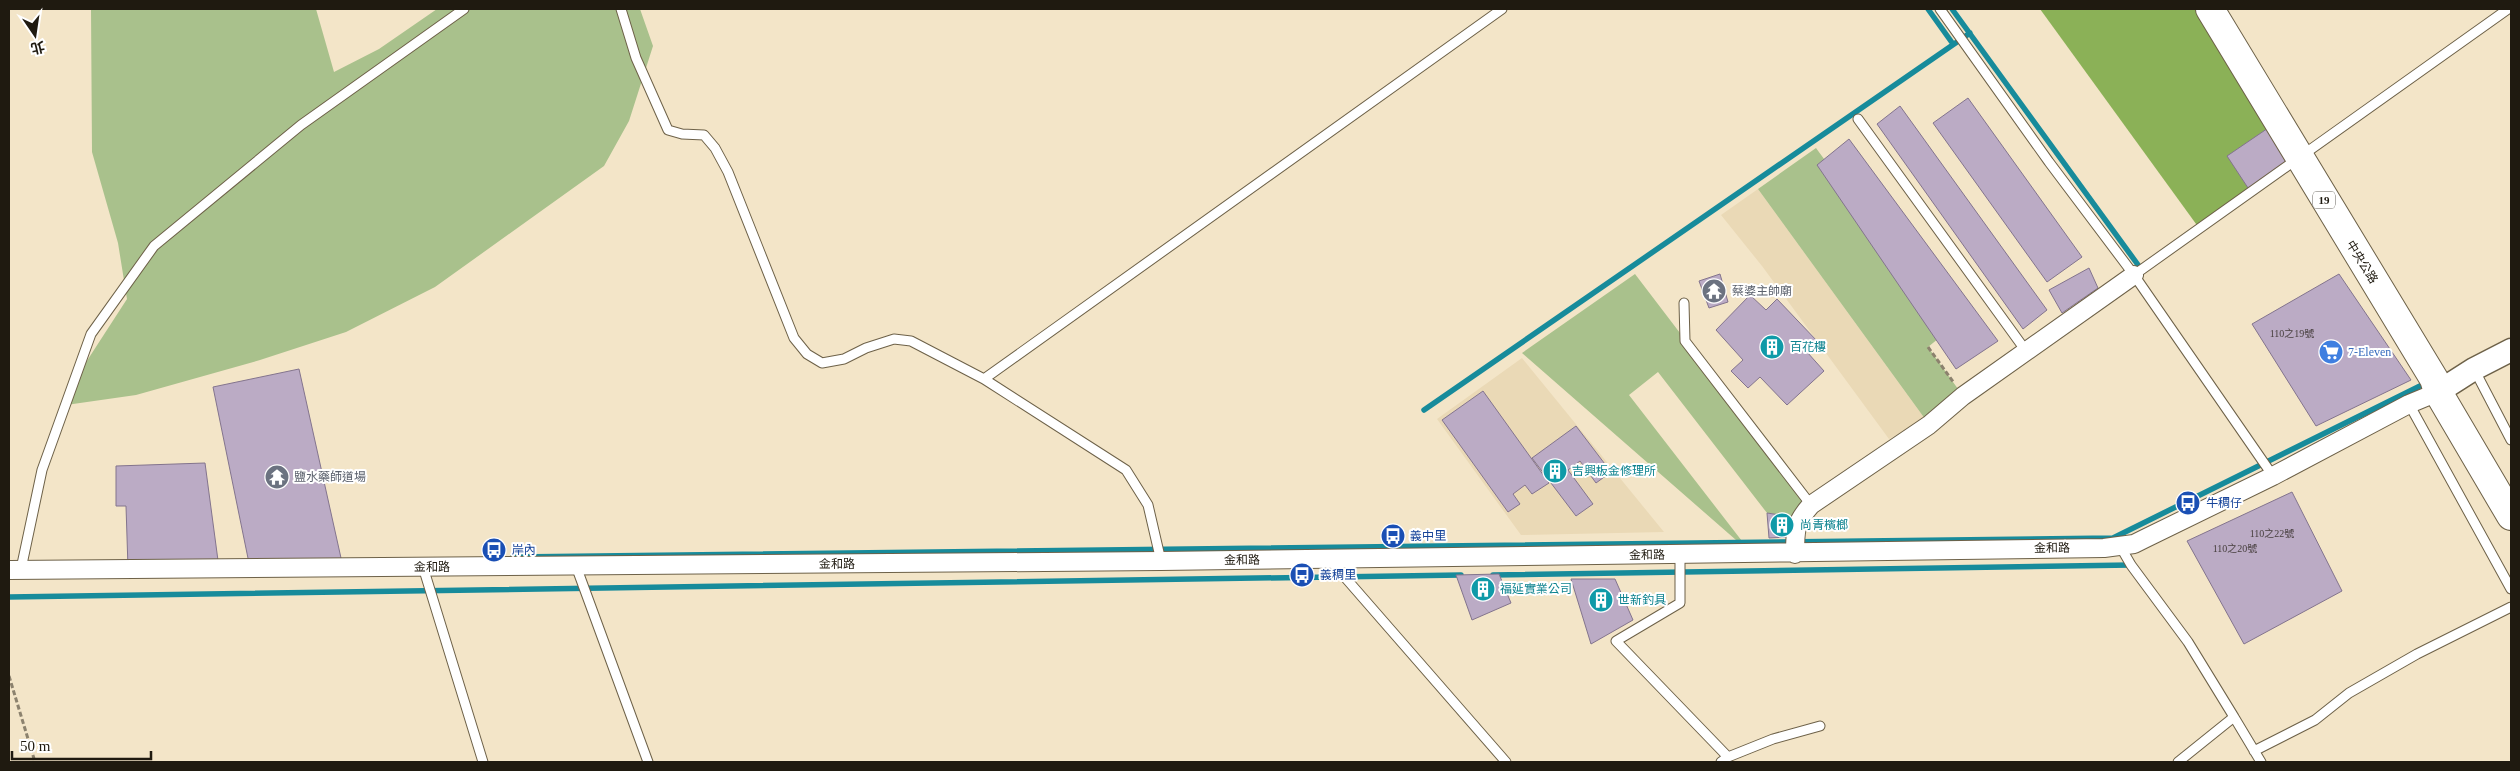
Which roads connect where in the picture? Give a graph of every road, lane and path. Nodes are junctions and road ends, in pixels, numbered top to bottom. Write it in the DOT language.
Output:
graph roads {
  1 [pos="464,9"];
  2 [pos="621,9"];
  3 [pos="1502,9"];
  4 [pos="1940,9"];
  5 [pos="2210,9"];
  6 [pos="2508,9"];
  7 [pos="1858,119"];
  8 [pos="2297,157"];
  9 [pos="2134,275"];
  10 [pos="1684,303"];
  11 [pos="1928,347"];
  12 [pos="2030,348"];
  13 [pos="2511,350"];
  14 [pos="2474,369"];
  15 [pos="984,379"];
  16 [pos="2438,392"];
  17 [pos="1963,396"];
  18 [pos="2409,404"];
  19 [pos="2511,440"];
  20 [pos="2273,476"];
  21 [pos="1811,505"];
  22 [pos="2511,516"];
  23 [pos="2120,546"];
  24 [pos="1795,554"];
  25 [pos="1680,555"];
  26 [pos="1329,559"];
  27 [pos="1160,561"];
  28 [pos="423,566"];
  29 [pos="576,566"];
  30 [pos="15,570"];
  31 [pos="2511,589"];
  32 [pos="2511,607"];
  33 [pos="9,676"];
  34 [pos="2234,717"];
  35 [pos="1820,726"];
  36 [pos="2254,751"];
  37 [pos="1724,760"];
  38 [pos="35,762"];
  39 [pos="483,762"];
  40 [pos="648,762"];
  41 [pos="1506,762"];
  42 [pos="2178,762"];
  43 [pos="2261,762"];
  1 -- 30 [label="lane"];
  2 -- 15 [label="lane"];
  3 -- 15 [label="lane"];
  4 -- 9 [label="lane"];
  5 -- 8 [label="main road, 中央公路 / 19"];
  6 -- 8 [label="lane"];
  7 -- 12 [label="lane"];
  8 -- 9 [label="lane"];
  8 -- 16 [label="main road, 中央公路 / 19"];
  9 -- 12 [label="street"];
  9 -- 20 [label="lane"];
  10 -- 21 [label="lane"];
  11 -- 17 [label="path"];
  12 -- 17 [label="street"];
  13 -- 14 [label="street"];
  14 -- 16 [label="street"];
  14 -- 19 [label="lane"];
  15 -- 27 [label="lane"];
  16 -- 18 [label="street, 金和路"];
  16 -- 22 [label="main road, 中央公路 / 19"];
  17 -- 21 [label="street"];
  18 -- 20 [label="street, 金和路"];
  18 -- 31 [label="lane"];
  20 -- 23 [label="street, 金和路"];
  21 -- 24 [label="street"];
  23 -- 24 [label="street, 金和路"];
  23 -- 34 [label="lane"];
  24 -- 25 [label="street, 金和路"];
  25 -- 26 [label="street, 金和路"];
  25 -- 37 [label="lane"];
  26 -- 27 [label="street, 金和路"];
  26 -- 41 [label="lane"];
  27 -- 29 [label="street, 金和路"];
  28 -- 29 [label="street, 金和路"];
  28 -- 30 [label="street, 金和路"];
  28 -- 39 [label="lane"];
  29 -- 40 [label="lane"];
  32 -- 36 [label="lane"];
  33 -- 38 [label="path"];
  34 -- 36 [label="lane"];
  34 -- 42 [label="lane"];
  35 -- 37 [label="lane"];
  36 -- 43 [label="lane"];
}
